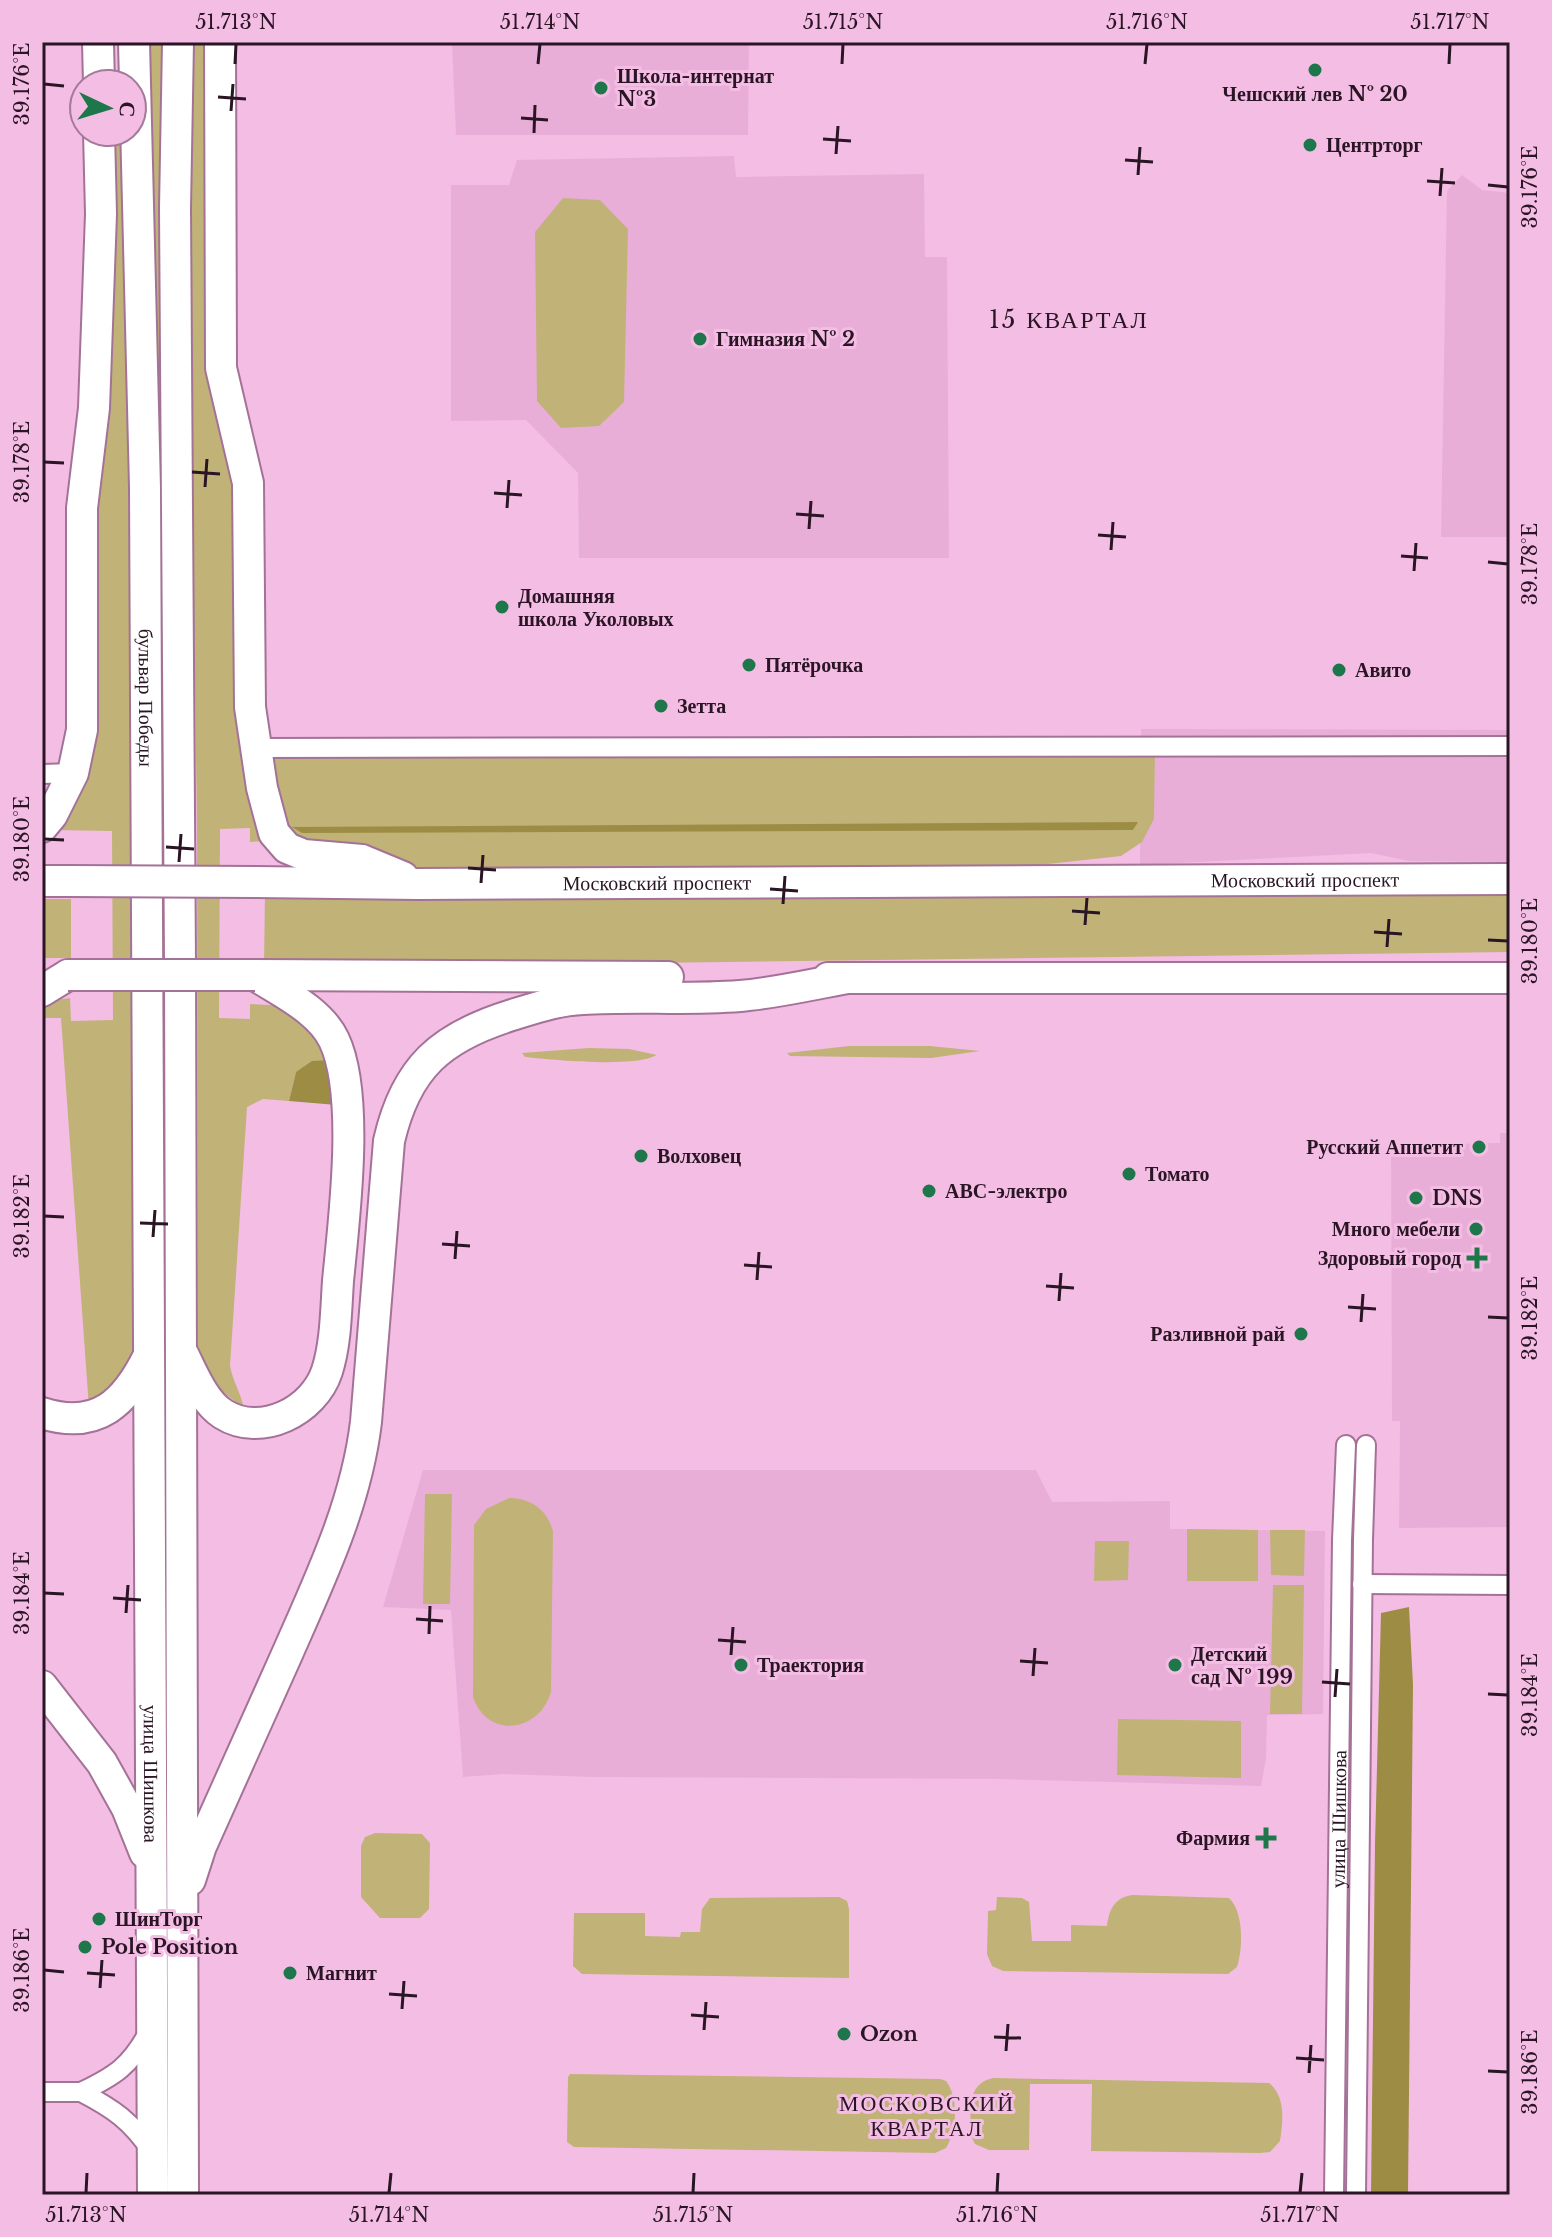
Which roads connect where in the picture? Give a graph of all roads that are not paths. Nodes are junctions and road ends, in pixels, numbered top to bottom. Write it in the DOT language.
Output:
graph roads {
  1 [pos="98,42"];
  2 [pos="134,42"];
  3 [pos="178,42"];
  4 [pos="220,42"];
  5 [pos="99,68"];
  6 [pos="99,148"];
  7 [pos="1510,746"];
  8 [pos="256,748"];
  9 [pos="73,773"];
  10 [pos="42,774"];
  11 [pos="42,827"];
  12 [pos="1510,879"];
  13 [pos="56,881"];
  14 [pos="418,884"];
  15 [pos="55,975"];
  16 [pos="255,975"];
  17 [pos="848,978"];
  18 [pos="1510,978"];
  19 [pos="42,991"];
  20 [pos="150,1353"];
  21 [pos="182,1353"];
  22 [pos="42,1413"];
  23 [pos="1346,1445"];
  24 [pos="1366,1445"];
  25 [pos="1362,1584"];
  26 [pos="1510,1585"];
  27 [pos="42,1686"];
  28 [pos="152,1870"];
  29 [pos="182,1906"];
  30 [pos="153,2023"];
  31 [pos="42,2092"];
  32 [pos="81,2092"];
  33 [pos="153,2154"];
  34 [pos="153,2195"];
  35 [pos="183,2195"];
  36 [pos="1334,2195"];
  37 [pos="1356,2195"];
  1 -- 5 [label="main road"];
  2 -- 20 [label="main road, бульвар Победы"];
  3 -- 21 [label="main road, бульвар Победы"];
  4 -- 8 [label="main road"];
  6 -- 9 [label="main road"];
  7 -- 8 [label="street"];
  8 -- 14 [label="main road"];
  9 -- 10 [label="street"];
  9 -- 11 [label="main road"];
  12 -- 14 [label="main road, Московский проспект"];
  13 -- 14 [label="main road, Московский проспект, bridge"];
  15 -- 16 [label="main road, bridge"];
  15 -- 19 [label="main road"];
  16 -- 17 [label="main road"];
  16 -- 21 [label="main road"];
  17 -- 18 [label="main road"];
  17 -- 29 [label="main road"];
  20 -- 22 [label="main road"];
  20 -- 28 [label="main road, улица Шишкова"];
  21 -- 29 [label="main road, улица Шишкова"];
  23 -- 36 [label="street, улица Шишкова"];
  24 -- 25 [label="street, улица Шишкова"];
  25 -- 26 [label="street"];
  25 -- 37 [label="street, улица Шишкова"];
  27 -- 28 [label="main road"];
  28 -- 30 [label="main road, улица Шишкова"];
  29 -- 35 [label="main road, улица Шишкова"];
  30 -- 32 [label="street"];
  30 -- 33 [label="main road, улица Шишкова"];
  31 -- 32 [label="street"];
  32 -- 33 [label="street"];
  33 -- 34 [label="main road, улица Шишкова"];
}
